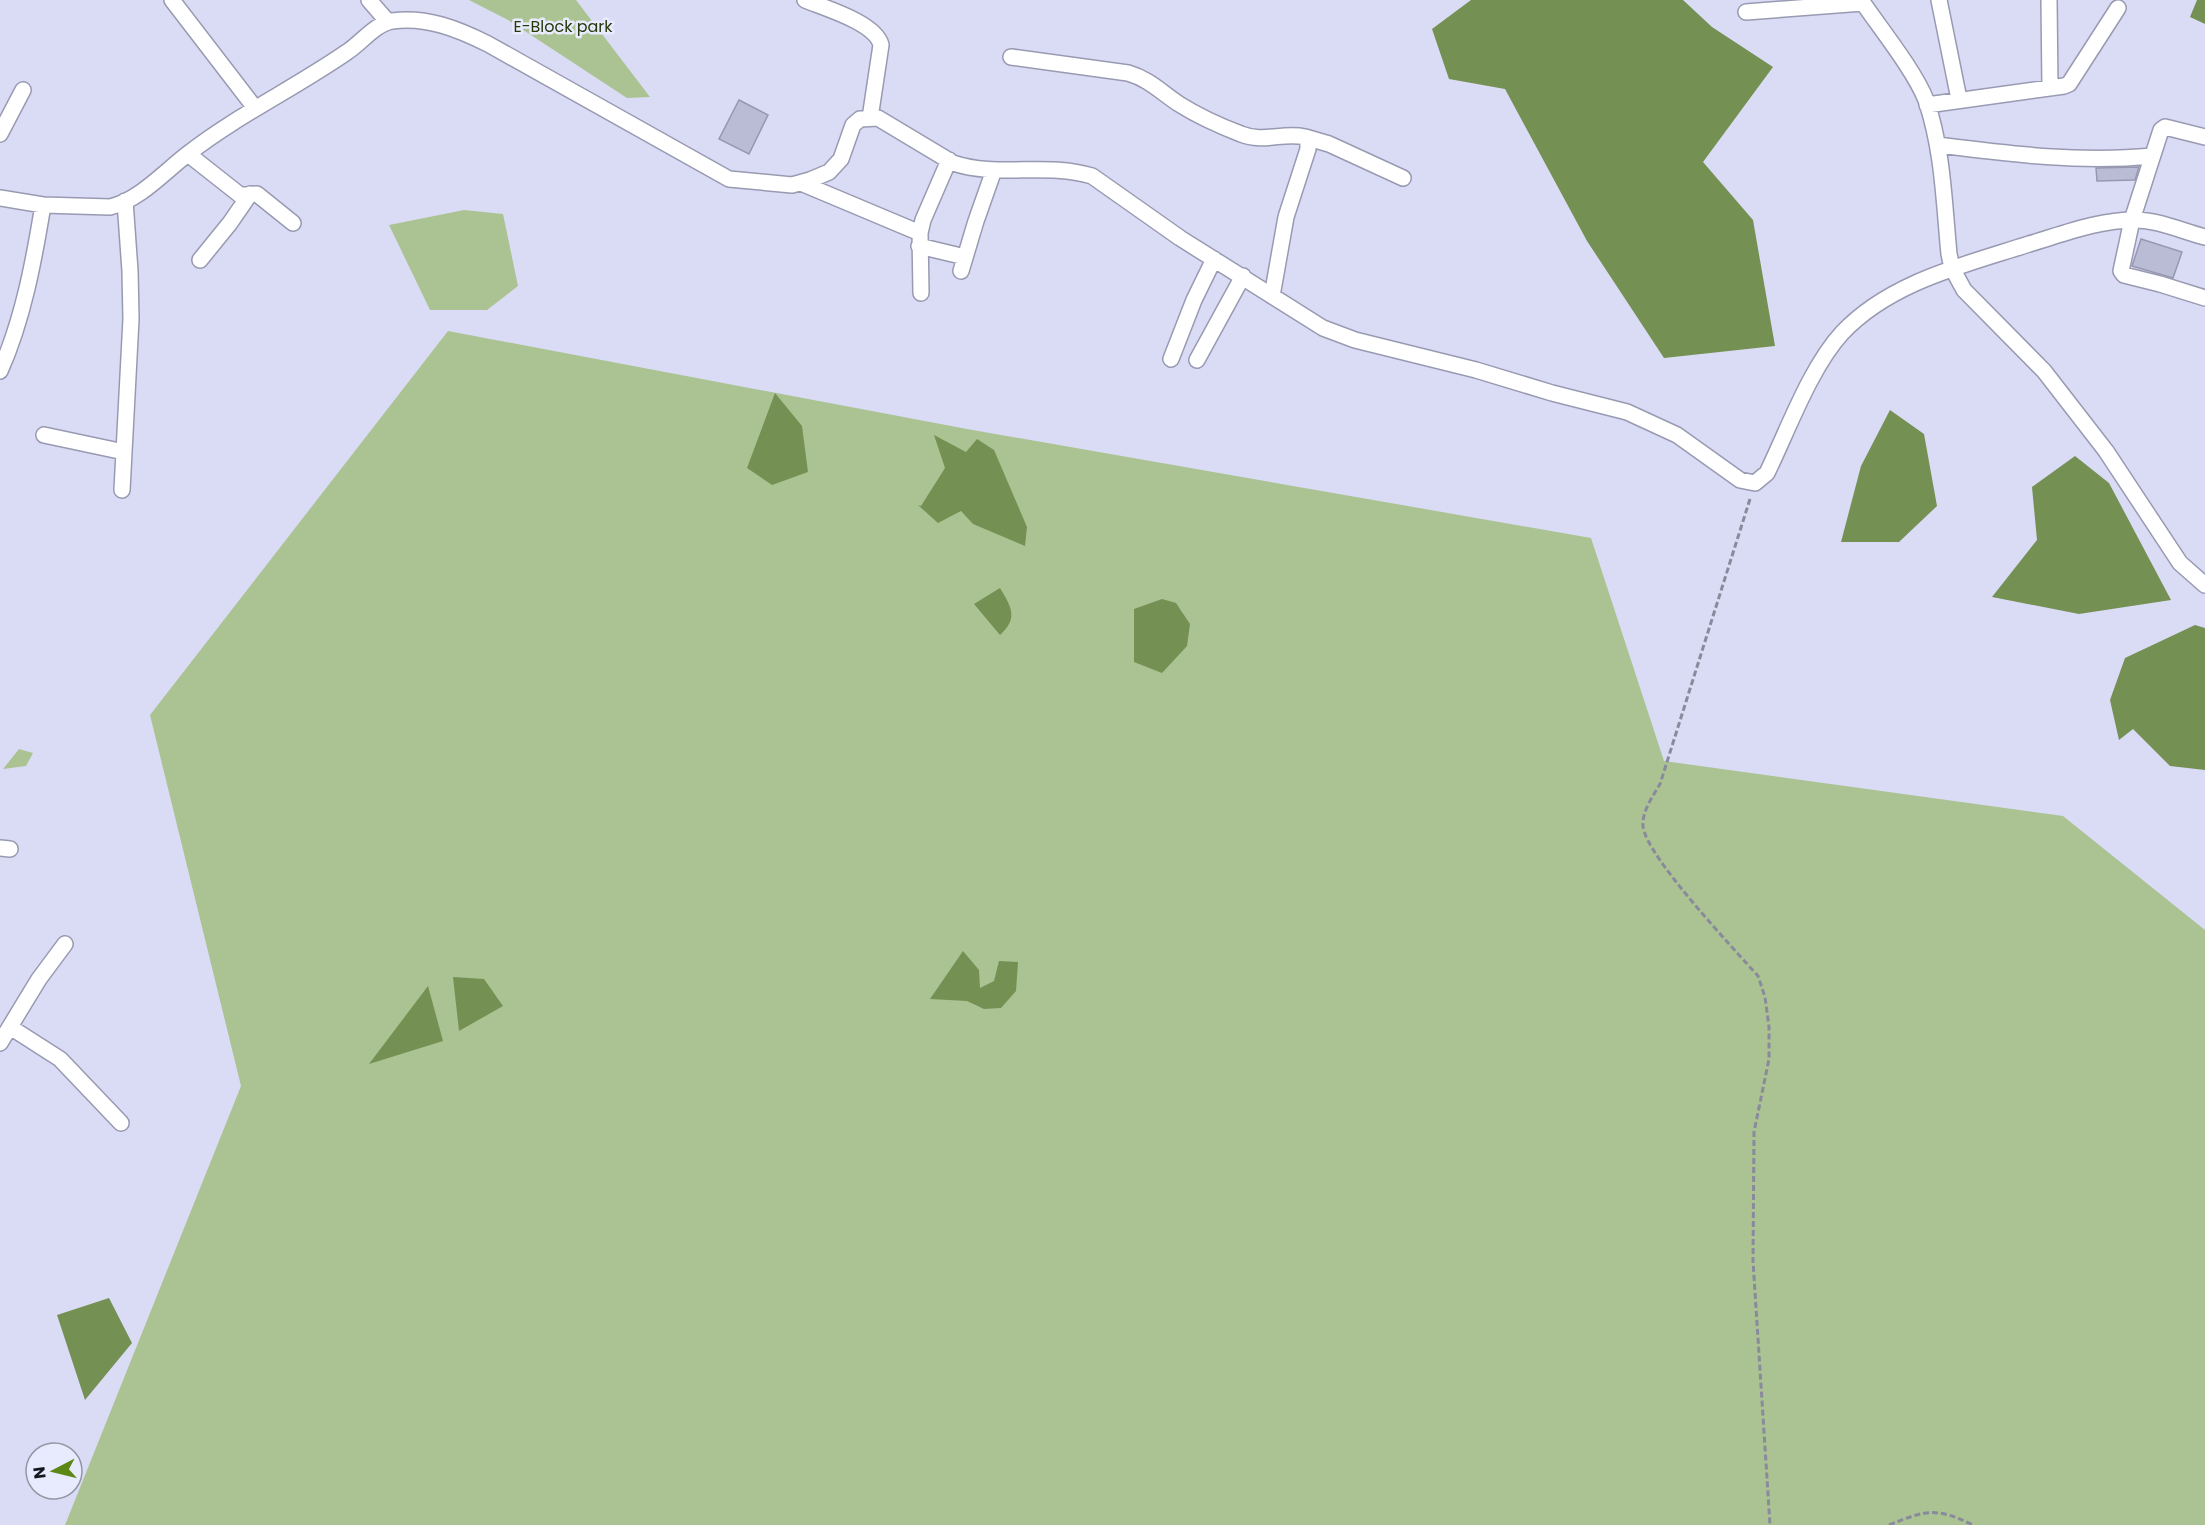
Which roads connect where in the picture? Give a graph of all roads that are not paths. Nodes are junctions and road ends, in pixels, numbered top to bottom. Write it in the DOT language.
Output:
graph roads {
  1 [pos="172,0"];
  2 [pos="369,0"];
  3 [pos="805,0"];
  4 [pos="1939,0"];
  5 [pos="2049,0"];
  6 [pos="1862,1"];
  7 [pos="840,6"];
  8 [pos="2118,8"];
  9 [pos="1746,12"];
  10 [pos="388,22"];
  11 [pos="1011,57"];
  12 [pos="2050,88"];
  13 [pos="23,90"];
  14 [pos="1959,99"];
  15 [pos="1927,105"];
  16 [pos="255,108"];
  17 [pos="870,118"];
  18 [pos="0,134"];
  19 [pos="1305,137"];
  20 [pos="2205,137"];
  21 [pos="1938,144"];
  22 [pos="188,154"];
  23 [pos="2152,156"];
  24 [pos="949,160"];
  25 [pos="994,170"];
  26 [pos="1403,178"];
  27 [pos="801,183"];
  28 [pos="250,194"];
  29 [pos="0,198"];
  30 [pos="125,201"];
  31 [pos="43,205"];
  32 [pos="2132,220"];
  33 [pos="293,223"];
  34 [pos="2205,237"];
  35 [pos="920,239"];
  36 [pos="1214,258"];
  37 [pos="200,260"];
  38 [pos="1952,268"];
  39 [pos="1243,276"];
  40 [pos="921,292"];
  41 [pos="1272,296"];
  42 [pos="2205,298"];
  43 [pos="1171,359"];
  44 [pos="1197,360"];
  45 [pos="0,371"];
  46 [pos="44,435"];
  47 [pos="124,452"];
  48 [pos="122,490"];
  49 [pos="2205,585"];
  50 [pos="65,944"];
  51 [pos="10,1027"];
  52 [pos="0,1043"];
  53 [pos="121,1123"];
  1 -- 16 [label="street"];
  2 -- 10 [label="street"];
  3 -- 7 [label="street"];
  4 -- 14 [label="street"];
  5 -- 12 [label="street"];
  6 -- 9 [label="street"];
  6 -- 15 [label="street"];
  7 -- 17 [label="street"];
  8 -- 12 [label="street"];
  10 -- 16 [label="street"];
  10 -- 27 [label="street"];
  11 -- 19 [label="street"];
  12 -- 14 [label="street"];
  13 -- 18 [label="street"];
  14 -- 15 [label="street"];
  15 -- 21 [label="street"];
  16 -- 22 [label="street"];
  17 -- 24 [label="street"];
  17 -- 27 [label="street"];
  19 -- 26 [label="street"];
  19 -- 41 [label="street"];
  20 -- 23 [label="street"];
  21 -- 23 [label="street"];
  21 -- 38 [label="street"];
  22 -- 28 [label="street"];
  22 -- 30 [label="street"];
  23 -- 32 [label="street"];
  24 -- 25 [label="street"];
  24 -- 35 [label="street"];
  25 -- 35 [label="street"];
  25 -- 36 [label="street"];
  27 -- 35 [label="street"];
  28 -- 33 [label="street"];
  28 -- 37 [label="street"];
  29 -- 31 [label="street"];
  30 -- 31 [label="street"];
  30 -- 47 [label="street"];
  31 -- 45 [label="street"];
  32 -- 34 [label="street"];
  32 -- 38 [label="street"];
  32 -- 42 [label="street"];
  35 -- 40 [label="street"];
  36 -- 39 [label="street"];
  36 -- 43 [label="street"];
  38 -- 41 [label="street"];
  38 -- 49 [label="street"];
  39 -- 41 [label="street"];
  39 -- 44 [label="street"];
  46 -- 47 [label="street"];
  47 -- 48 [label="street"];
  50 -- 51 [label="street"];
  51 -- 52 [label="street"];
  51 -- 53 [label="street"];
}
